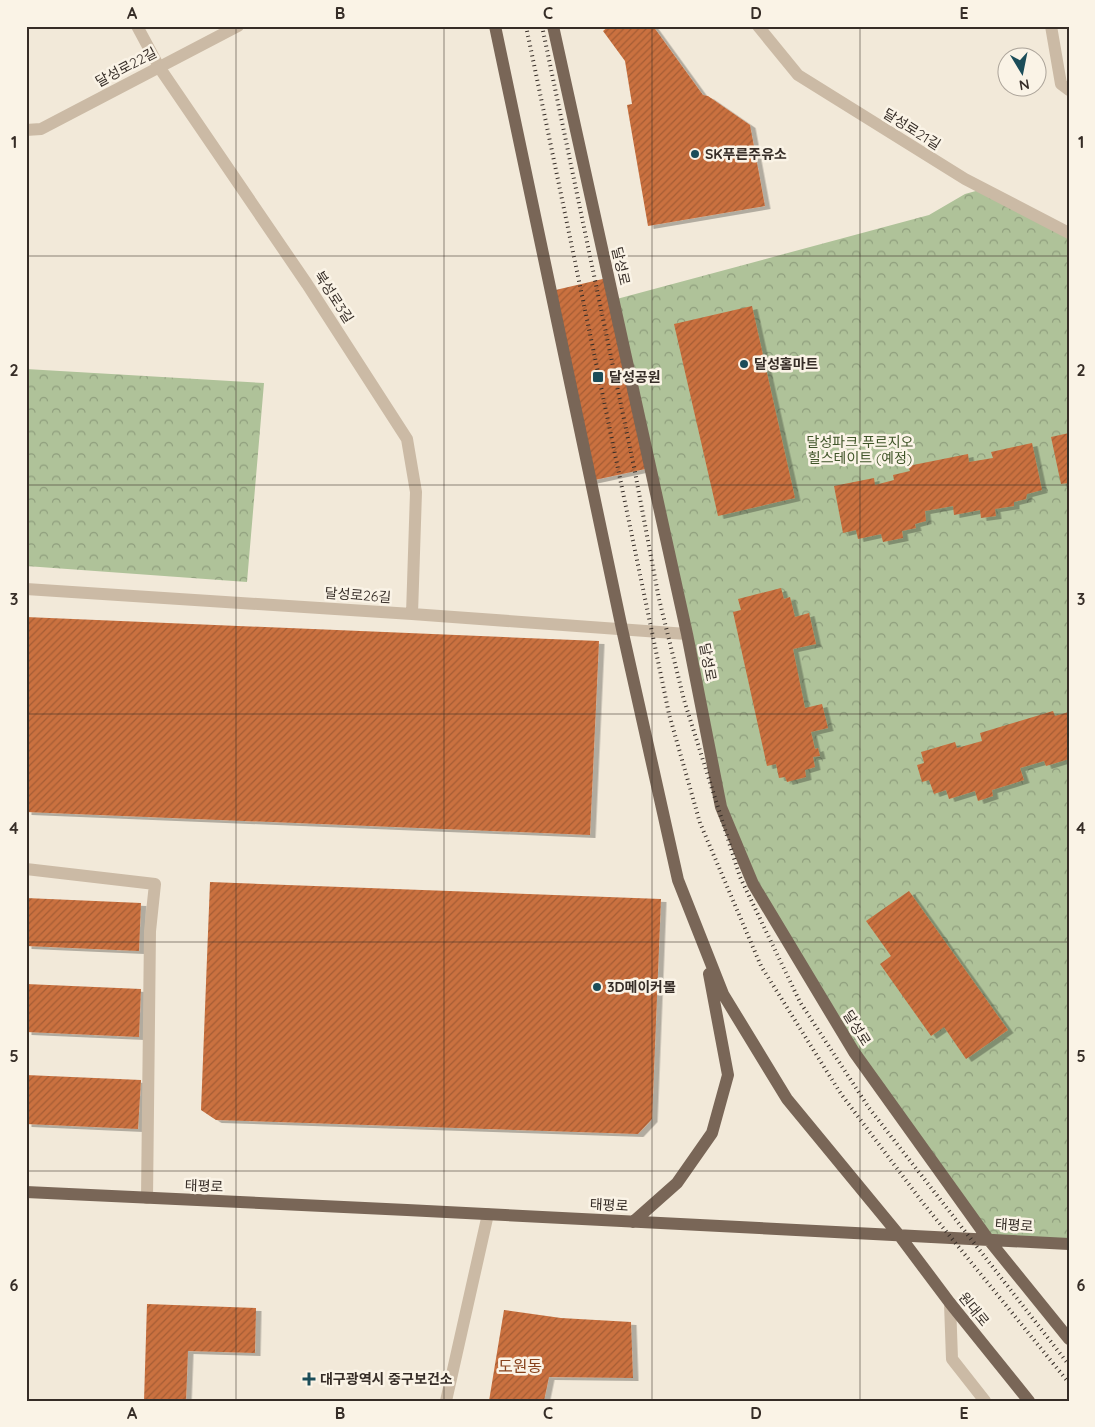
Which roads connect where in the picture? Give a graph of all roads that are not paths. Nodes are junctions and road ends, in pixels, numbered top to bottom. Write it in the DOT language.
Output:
graph roads {
  1 [pos="137,26"];
  2 [pos="238,26"];
  3 [pos="495,26"];
  4 [pos="553,26"];
  5 [pos="560,26"];
  6 [pos="758,26"];
  7 [pos="1051,26"];
  8 [pos="558,50"];
  9 [pos="159,67"];
  10 [pos="1069,90"];
  11 [pos="26,130"];
  12 [pos="1069,234"];
  13 [pos="26,589"];
  14 [pos="412,614"];
  15 [pos="622,629"];
  16 [pos="688,634"];
  17 [pos="26,869"];
  18 [pos="704,944"];
  19 [pos="26,1192"];
  20 [pos="147,1198"];
  21 [pos="488,1214"];
  22 [pos="632,1222"];
  23 [pos="899,1234"];
  24 [pos="988,1239"];
  25 [pos="1069,1244"];
  26 [pos="950,1303"];
  27 [pos="1069,1339"];
  28 [pos="446,1401"];
  29 [pos="985,1401"];
  30 [pos="1028,1401"];
  1 -- 9 [label="street, 북성로3길"];
  2 -- 9 [label="street, 달성로22길"];
  3 -- 15 [label="main road"];
  4 -- 8 [label="main road, 달성로"];
  5 -- 8 [label="street"];
  6 -- 12 [label="street, 달성로21길"];
  7 -- 10 [label="street"];
  8 -- 16 [label="main road, 달성로"];
  9 -- 11 [label="street, 달성로22길"];
  9 -- 14 [label="street, 북성로3길"];
  13 -- 14 [label="street, 달성로26길"];
  14 -- 15 [label="street, 달성로26길"];
  15 -- 16 [label="street, 달성로26길"];
  15 -- 18 [label="main road"];
  16 -- 24 [label="main road, 달성로"];
  17 -- 20 [label="street"];
  18 -- 22 [label="main road"];
  18 -- 23 [label="main road, 원대로"];
  19 -- 20 [label="main road, 태평로"];
  20 -- 21 [label="main road, 태평로"];
  21 -- 22 [label="main road, 태평로"];
  21 -- 28 [label="street"];
  22 -- 23 [label="main road, 태평로"];
  23 -- 24 [label="main road, 태평로"];
  23 -- 26 [label="main road, 원대로"];
  24 -- 25 [label="main road, 태평로"];
  24 -- 27 [label="main road"];
  26 -- 29 [label="street"];
  26 -- 30 [label="main road, 원대로"];
}
